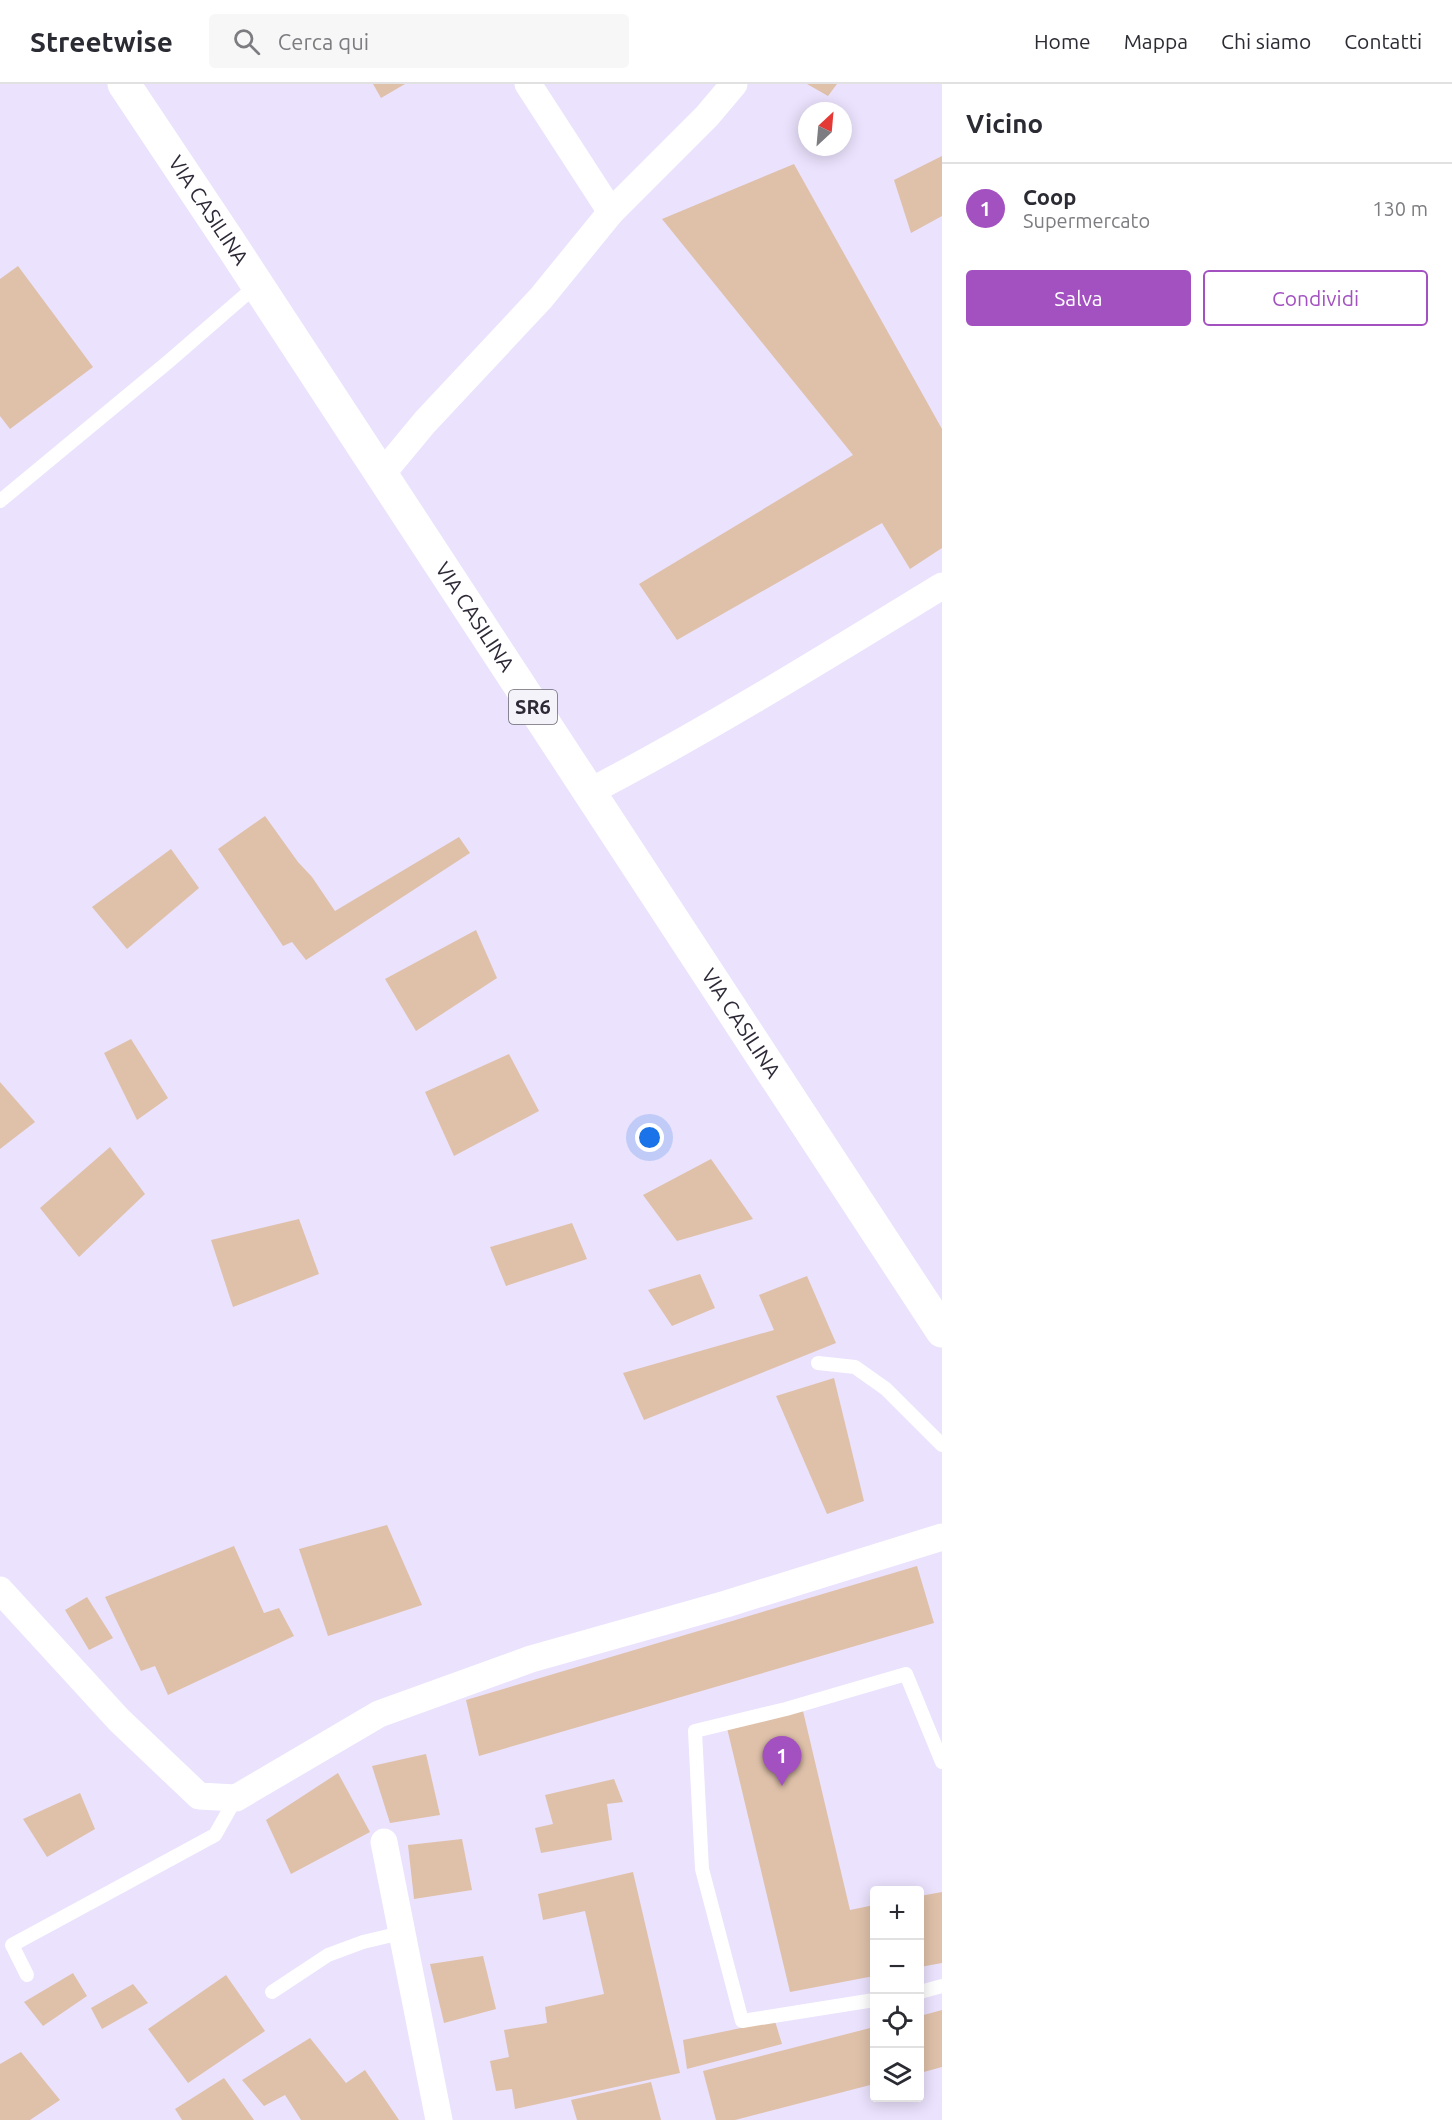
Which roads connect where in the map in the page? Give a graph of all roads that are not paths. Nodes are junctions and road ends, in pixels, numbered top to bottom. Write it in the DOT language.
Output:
graph roads {
  1 [pos="124,84"];
  2 [pos="528,84"];
  3 [pos="734,84"];
  4 [pos="611,212"];
  5 [pos="257,285"];
  6 [pos="381,475"];
  7 [pos="0,501"];
  8 [pos="942,586"];
  9 [pos="589,792"];
  10 [pos="942,1330"];
  11 [pos="818,1363"];
  12 [pos="942,1445"];
  13 [pos="942,1537"];
  14 [pos="0,1590"];
  15 [pos="942,1762"];
  16 [pos="236,1798"];
  17 [pos="384,1842"];
  18 [pos="401,1933"];
  19 [pos="27,1975"];
  20 [pos="942,1986"];
  21 [pos="924,1991"];
  22 [pos="272,1992"];
  23 [pos="870,2001"];
  24 [pos="440,2120"];
  1 -- 5 [label="main road, VIA CASILINA / SR6"];
  2 -- 4 [label="street"];
  3 -- 4 [label="street"];
  4 -- 6 [label="street"];
  5 -- 6 [label="main road, VIA CASILINA / SR6"];
  5 -- 7 [label="lane"];
  6 -- 9 [label="main road, VIA CASILINA / SR6"];
  8 -- 9 [label="street"];
  9 -- 10 [label="main road, VIA CASILINA / SR6"];
  11 -- 12 [label="lane"];
  13 -- 16 [label="street"];
  14 -- 16 [label="street"];
  15 -- 23 [label="lane"];
  16 -- 19 [label="lane"];
  17 -- 18 [label="street"];
  18 -- 22 [label="lane"];
  18 -- 24 [label="street"];
  20 -- 21 [label="lane"];
}
